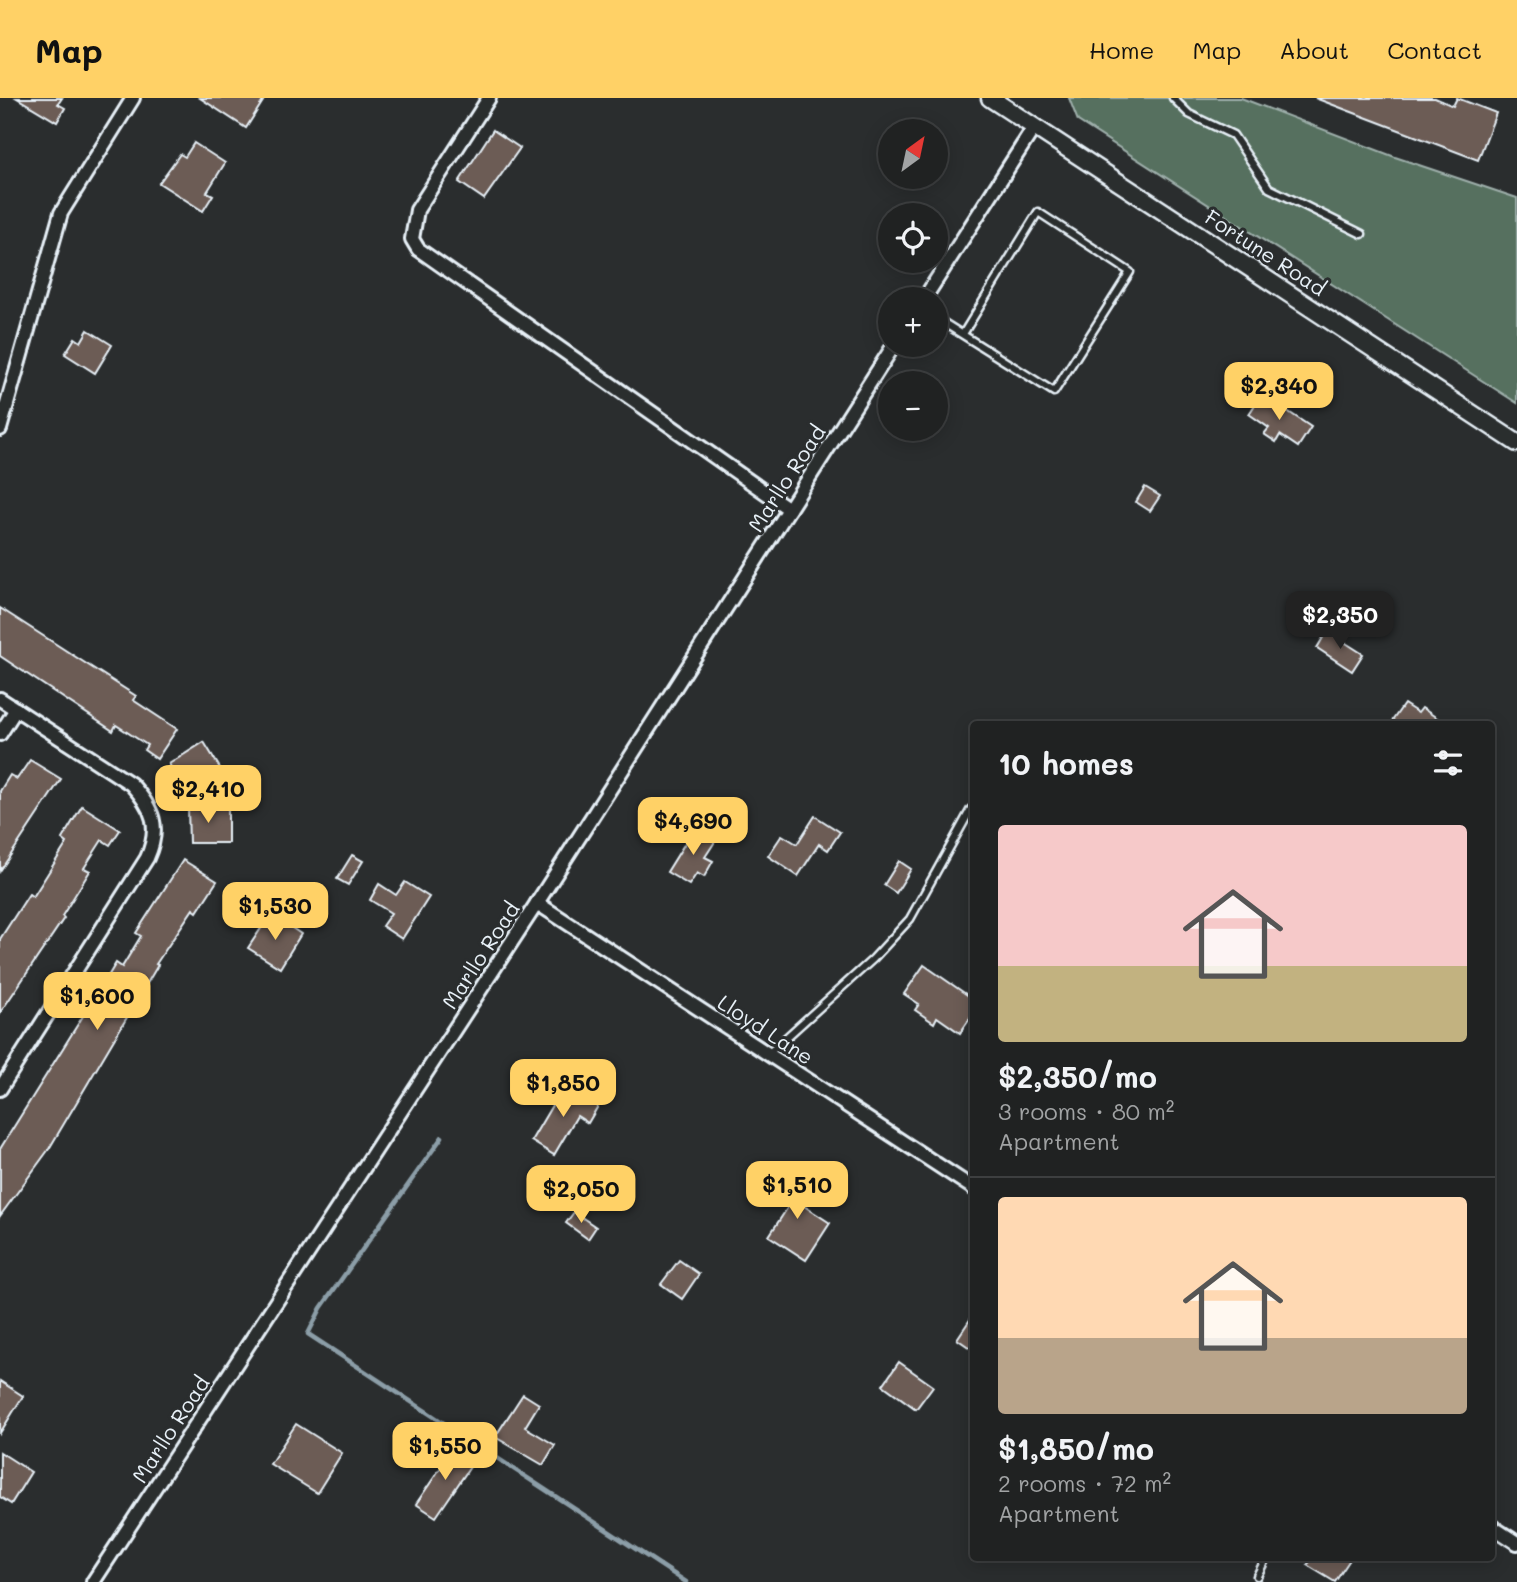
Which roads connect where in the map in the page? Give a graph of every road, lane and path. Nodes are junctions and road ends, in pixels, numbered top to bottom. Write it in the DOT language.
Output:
graph roads {
  1 [pos="133,98"];
  2 [pos="489,98"];
  3 [pos="990,98"];
  4 [pos="1173,98"];
  5 [pos="1035,126"];
  6 [pos="1362,234"];
  7 [pos="931,287"];
  8 [pos="948,325"];
  9 [pos="962,334"];
  10 [pos="886,357"];
  11 [pos="0,429"];
  12 [pos="1517,443"];
  13 [pos="789,509"];
  14 [pos="0,699"];
  15 [pos="16,709"];
  16 [pos="0,734"];
  17 [pos="970,811"];
  18 [pos="537,903"];
  19 [pos="768,1054"];
  20 [pos="0,1089"];
  21 [pos="970,1186"];
  22 [pos="1495,1529"];
  23 [pos="1517,1543"];
  24 [pos="1264,1561"];
  25 [pos="1257,1576"];
  26 [pos="93,1582"];
  1 -- 11 [label="street"];
  2 -- 13 [label="street"];
  3 -- 5 [label="street, Fortune Road"];
  4 -- 6 [label="lane"];
  5 -- 7 [label="street"];
  5 -- 12 [label="street, Fortune Road"];
  8 -- 9 [label="lane"];
  9 -- 9 [label="lane"];
  10 -- 13 [label="street, Marllo Road"];
  13 -- 18 [label="street, Marllo Road"];
  14 -- 15 [label="street"];
  15 -- 16 [label="street"];
  15 -- 20 [label="street"];
  17 -- 19 [label="lane"];
  18 -- 19 [label="street, Lloyd Lane"];
  18 -- 26 [label="street, Marllo Road"];
  19 -- 21 [label="street, Lloyd Lane"];
  22 -- 23 [label="street"];
  24 -- 25 [label="lane"];
}
